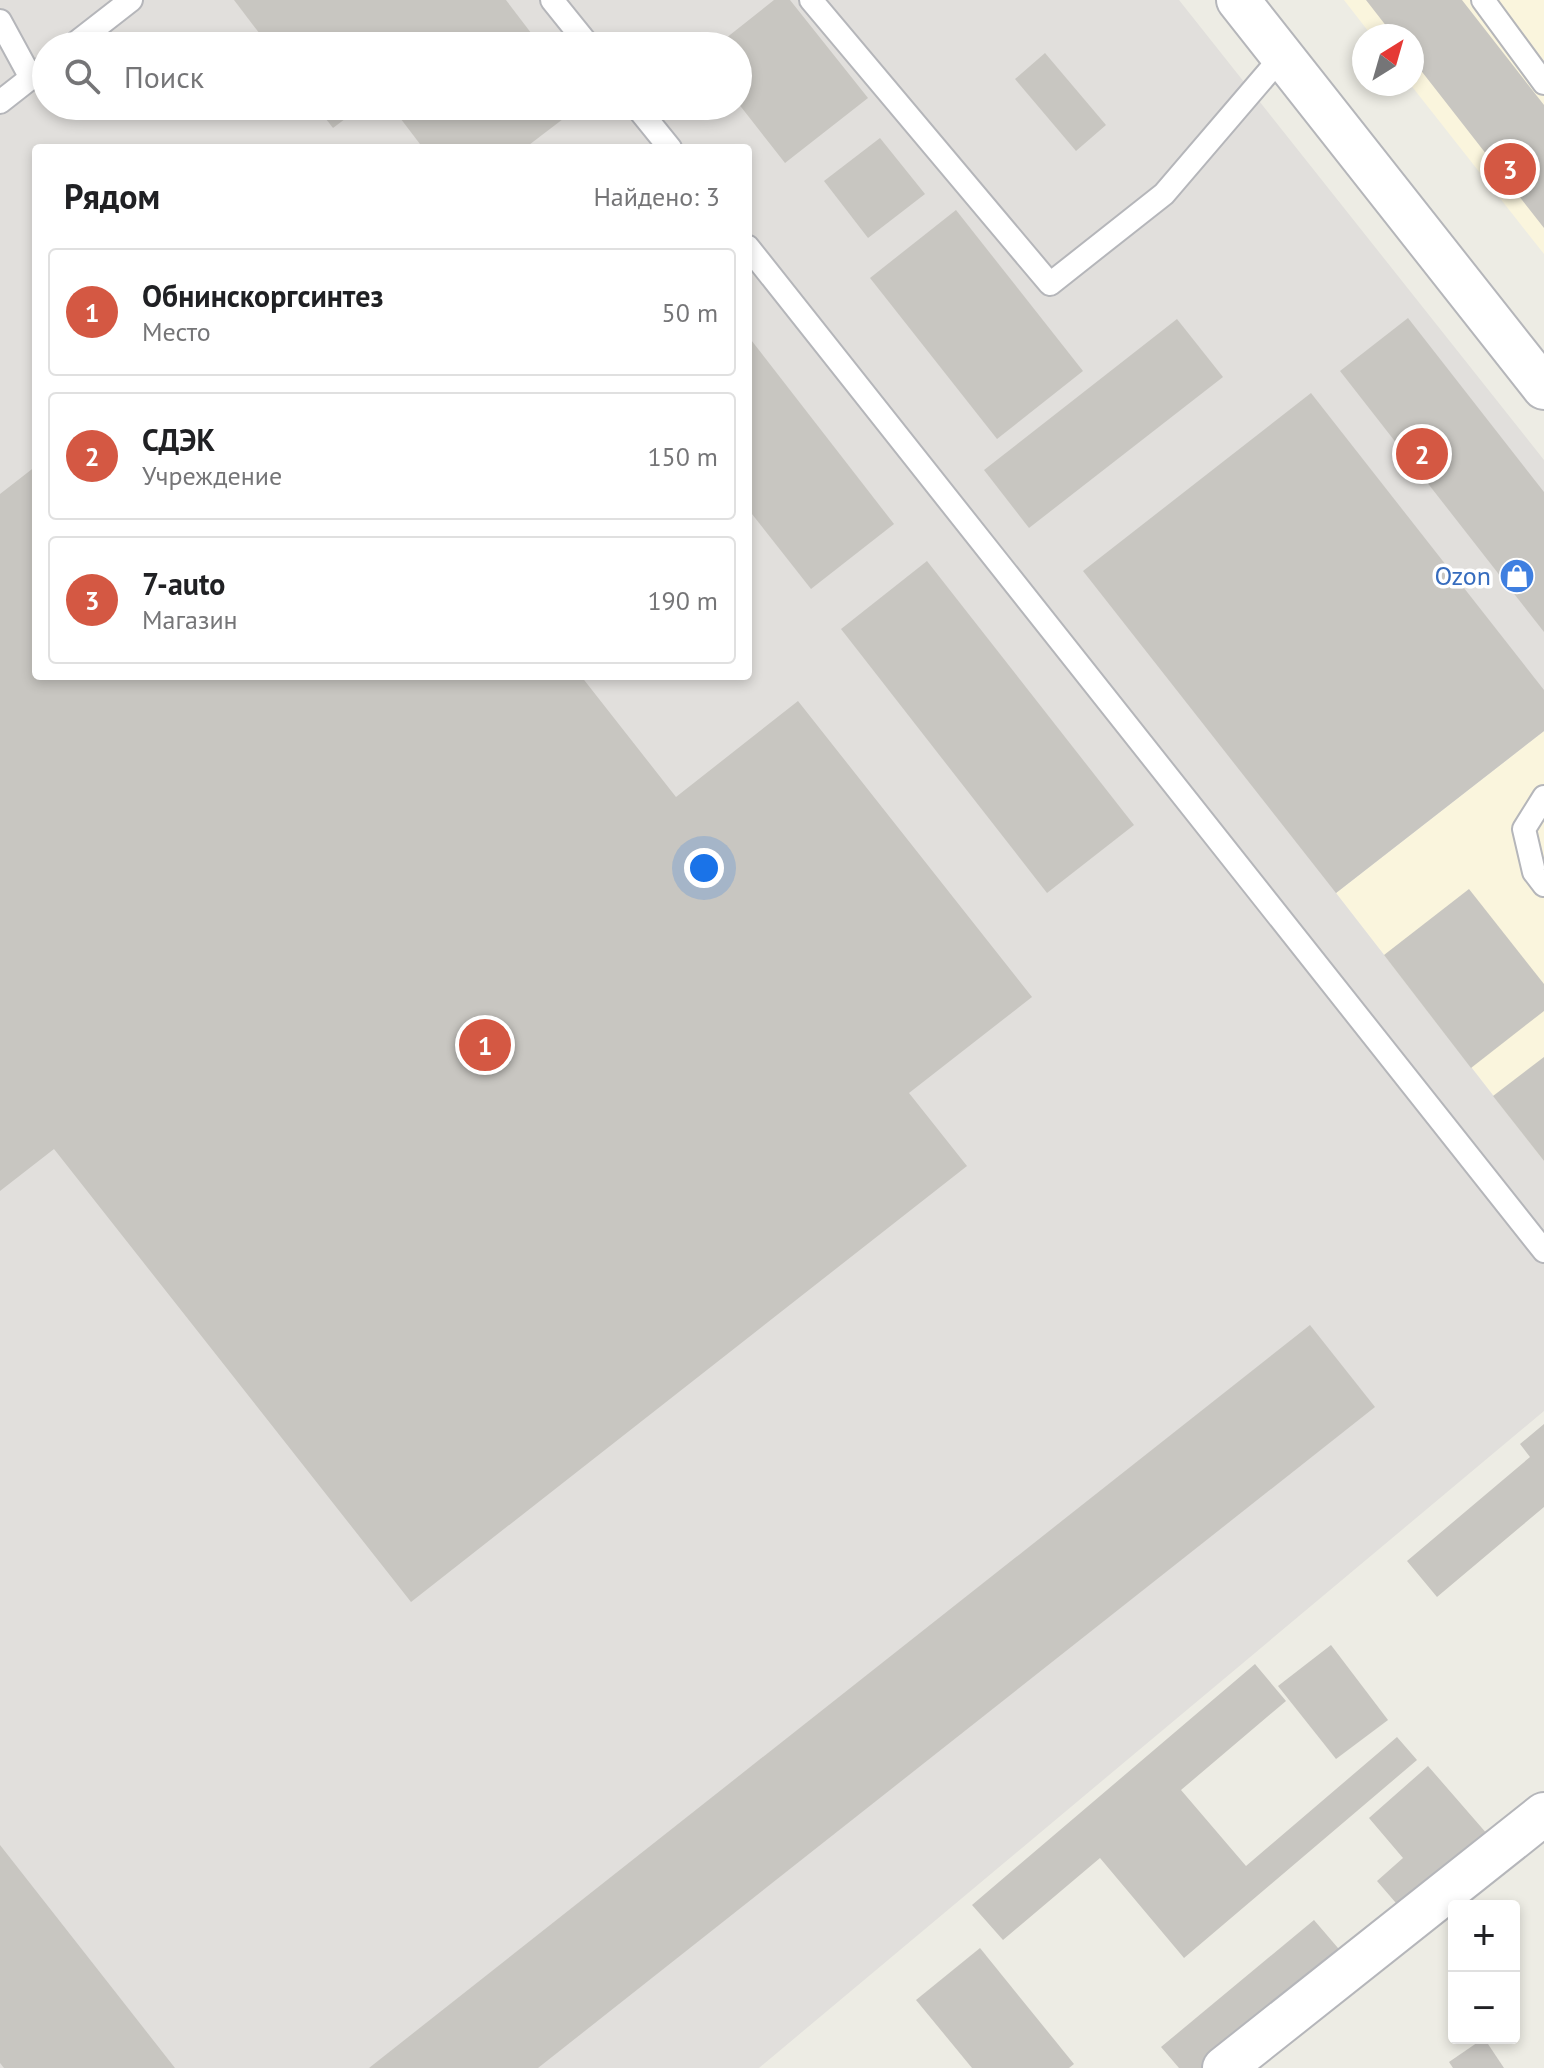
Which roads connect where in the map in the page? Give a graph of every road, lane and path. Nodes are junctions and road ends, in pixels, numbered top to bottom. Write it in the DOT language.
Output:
graph roads {
  1 [pos="131,0"];
  2 [pos="552,0"];
  3 [pos="811,0"];
  4 [pos="1238,0"];
  5 [pos="1483,0"];
  6 [pos="0,21"];
  7 [pos="90,32"];
  8 [pos="578,32"];
  9 [pos="1283,55"];
  10 [pos="32,63"];
  11 [pos="32,77"];
  12 [pos="1544,83"];
  13 [pos="0,102"];
  14 [pos="647,120"];
  15 [pos="667,144"];
  16 [pos="752,252"];
  17 [pos="1544,388"];
  18 [pos="1544,797"];
  19 [pos="1544,885"];
  20 [pos="1544,1251"];
  21 [pos="1544,1814"];
  22 [pos="1224,2068"];
  1 -- 7 [label="lane"];
  2 -- 8 [label="lane"];
  3 -- 9 [label="lane"];
  4 -- 9 [label="street"];
  5 -- 12 [label="lane"];
  6 -- 10 [label="lane"];
  9 -- 17 [label="street"];
  11 -- 13 [label="lane"];
  14 -- 15 [label="lane"];
  16 -- 20 [label="lane"];
  18 -- 19 [label="lane"];
  21 -- 22 [label="street"];
}
